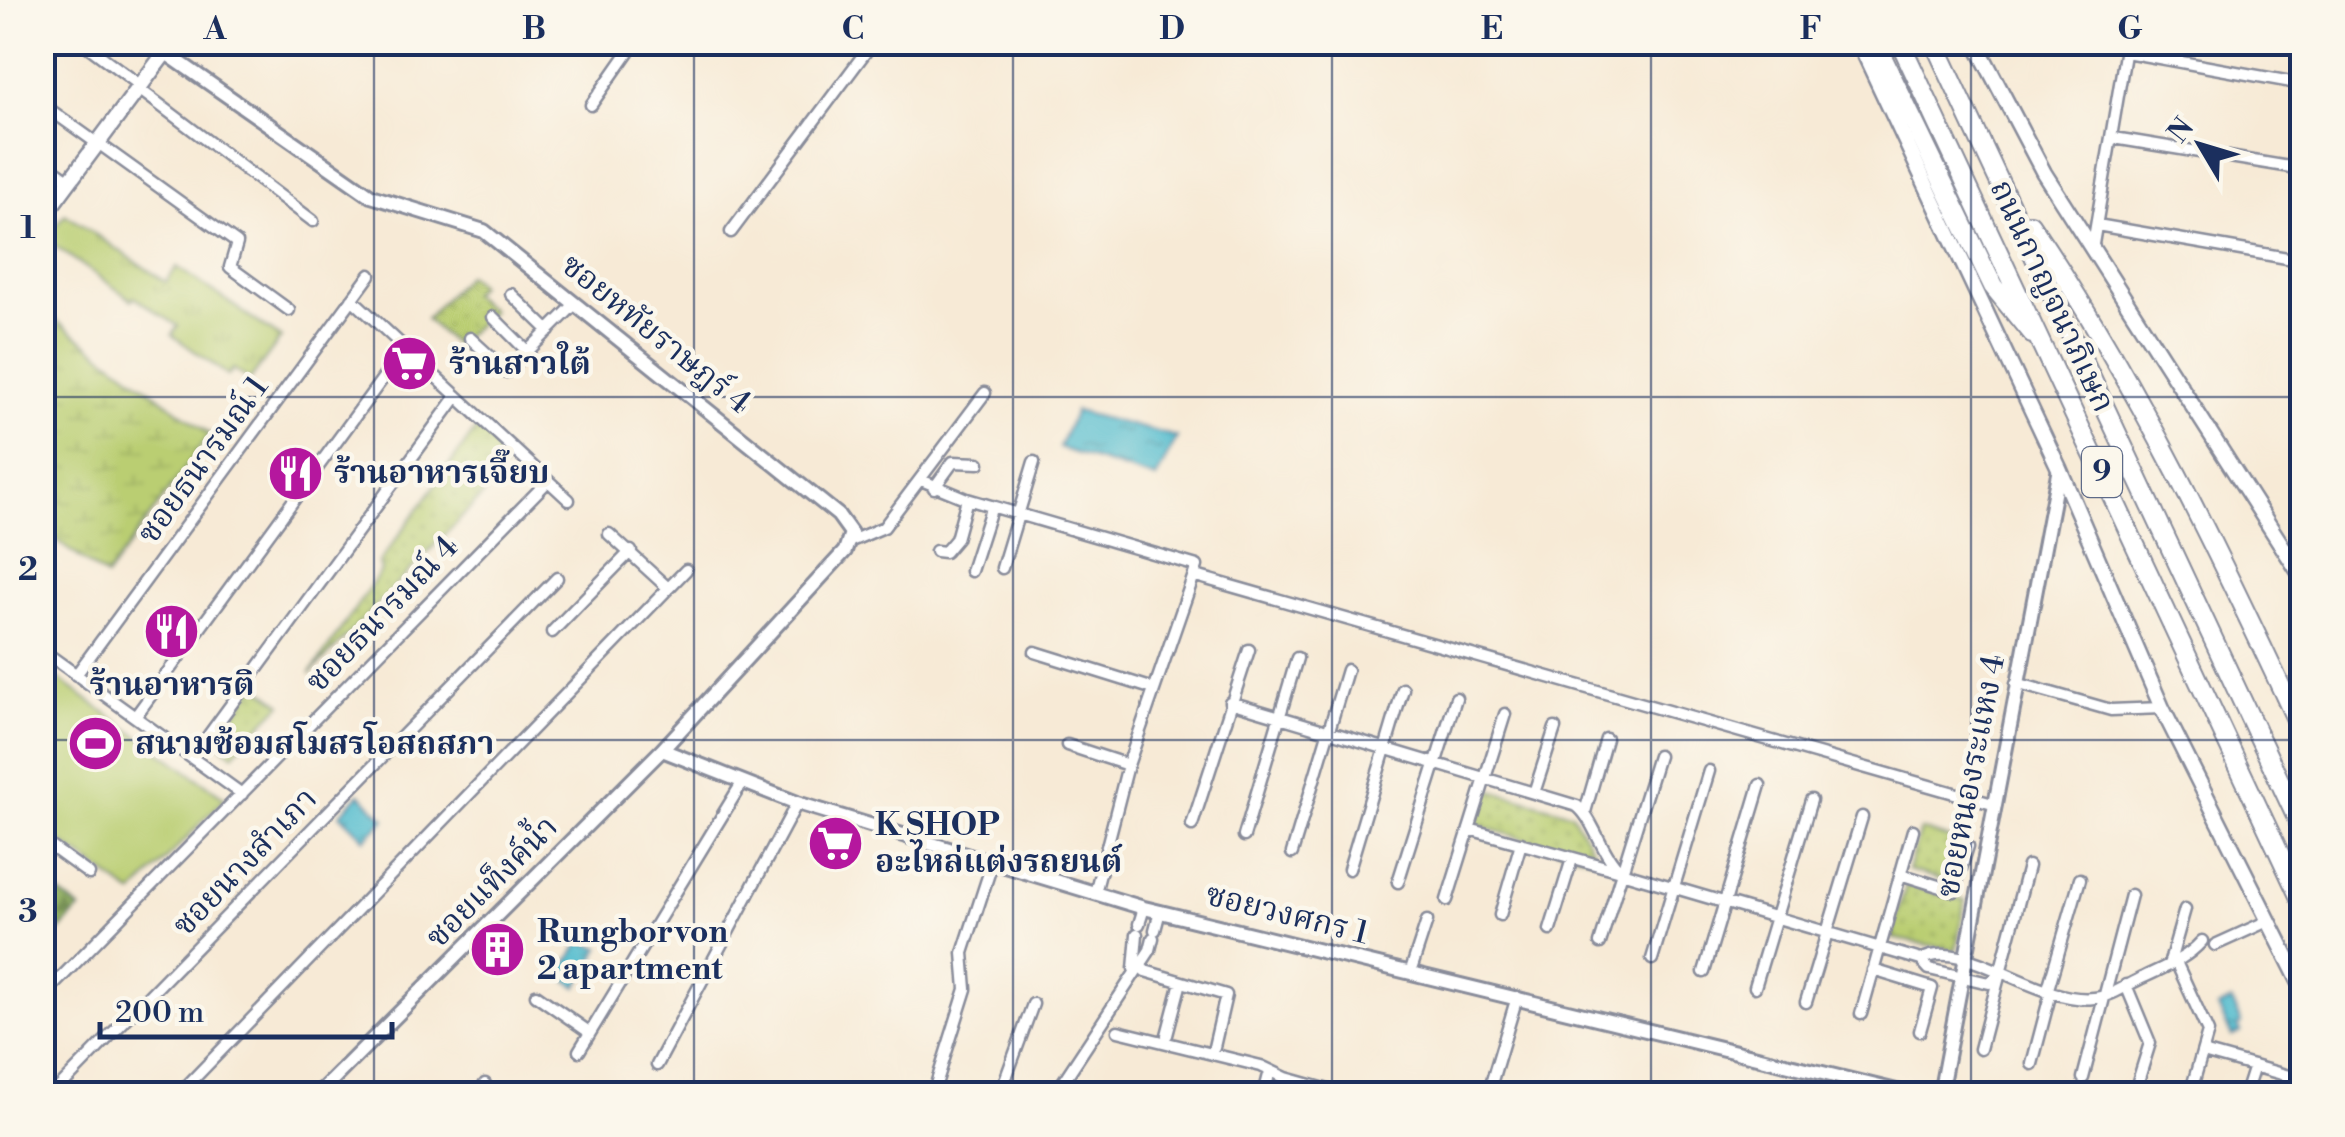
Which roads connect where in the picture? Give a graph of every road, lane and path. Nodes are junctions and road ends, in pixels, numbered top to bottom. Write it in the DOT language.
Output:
graph roads {
  1 [pos="82,42"];
  2 [pos="635,42"];
  3 [pos="873,42"];
  4 [pos="1859,42"];
  5 [pos="1875,42"];
  6 [pos="1900,42"];
  7 [pos="1934,42"];
  8 [pos="1974,42"];
  9 [pos="170,48"];
  10 [pos="2126,48"];
  11 [pos="2302,84"];
  12 [pos="140,88"];
  13 [pos="42,104"];
  14 [pos="592,106"];
  15 [pos="2114,138"];
  16 [pos="98,144"];
  17 [pos="42,161"];
  18 [pos="2302,169"];
  19 [pos="1999,178"];
  20 [pos="70,182"];
  21 [pos="42,218"];
  22 [pos="313,221"];
  23 [pos="2098,224"];
  24 [pos="732,232"];
  25 [pos="2093,244"];
  26 [pos="2302,256"];
  27 [pos="370,275"];
  28 [pos="511,294"];
  29 [pos="352,299"];
  30 [pos="574,305"];
  31 [pos="290,310"];
  32 [pos="492,317"];
  33 [pos="549,331"];
  34 [pos="470,338"];
  35 [pos="2042,345"];
  36 [pos="405,348"];
  37 [pos="528,352"];
  38 [pos="984,392"];
  39 [pos="457,396"];
  40 [pos="1034,462"];
  41 [pos="979,463"];
  42 [pos="2059,468"];
  43 [pos="921,480"];
  44 [pos="548,481"];
  45 [pos="934,488"];
  46 [pos="967,499"];
  47 [pos="569,500"];
  48 [pos="992,506"];
  49 [pos="1016,513"];
  50 [pos="609,534"];
  51 [pos="851,540"];
  52 [pos="630,552"];
  53 [pos="936,552"];
  54 [pos="1002,568"];
  55 [pos="686,570"];
  56 [pos="971,570"];
  57 [pos="1196,576"];
  58 [pos="2302,577"];
  59 [pos="557,578"];
  60 [pos="668,588"];
  61 [pos="552,632"];
  62 [pos="42,650"];
  63 [pos="1249,650"];
  64 [pos="1035,652"];
  65 [pos="1297,658"];
  66 [pos="1347,670"];
  67 [pos="76,674"];
  68 [pos="2016,683"];
  69 [pos="1154,689"];
  70 [pos="1403,689"];
  71 [pos="1456,698"];
  72 [pos="1230,702"];
  73 [pos="2162,708"];
  74 [pos="1505,714"];
  75 [pos="1278,716"];
  76 [pos="135,717"];
  77 [pos="1555,728"];
  78 [pos="1328,732"];
  79 [pos="2302,732"];
  80 [pos="1606,739"];
  81 [pos="1067,746"];
  82 [pos="662,750"];
  83 [pos="1384,751"];
  84 [pos="1658,756"];
  85 [pos="192,758"];
  86 [pos="1128,765"];
  87 [pos="1434,766"];
  88 [pos="1709,771"];
  89 [pos="1484,780"];
  90 [pos="742,783"];
  91 [pos="1760,785"];
  92 [pos="1534,793"];
  93 [pos="242,794"];
  94 [pos="1811,800"];
  95 [pos="797,802"];
  96 [pos="1996,805"];
  97 [pos="1585,812"];
  98 [pos="1862,817"];
  99 [pos="1192,825"];
  100 [pos="1469,829"];
  101 [pos="2302,829"];
  102 [pos="1913,830"];
  103 [pos="1244,836"];
  104 [pos="42,840"];
  105 [pos="1522,843"];
  106 [pos="1968,846"];
  107 [pos="1292,853"];
  108 [pos="1572,858"];
  109 [pos="992,864"];
  110 [pos="2028,866"];
  111 [pos="1348,869"];
  112 [pos="1621,872"];
  113 [pos="88,874"];
  114 [pos="1900,874"];
  115 [pos="2080,879"];
  116 [pos="1398,882"];
  117 [pos="1674,886"];
  118 [pos="1095,893"];
  119 [pos="2130,895"];
  120 [pos="1447,900"];
  121 [pos="1724,902"];
  122 [pos="2302,902"];
  123 [pos="1144,908"];
  124 [pos="2185,909"];
  125 [pos="1160,912"];
  126 [pos="1500,915"];
  127 [pos="1775,917"];
  128 [pos="2270,920"];
  129 [pos="1427,921"];
  130 [pos="1550,930"];
  131 [pos="1828,932"];
  132 [pos="1600,943"];
  133 [pos="1880,948"];
  134 [pos="1966,957"];
  135 [pos="1652,959"];
  136 [pos="1922,960"];
  137 [pos="2172,964"];
  138 [pos="1136,967"];
  139 [pos="1873,970"];
  140 [pos="1410,972"];
  141 [pos="1704,972"];
  142 [pos="1999,975"];
  143 [pos="1962,977"];
  144 [pos="1181,982"];
  145 [pos="2126,985"];
  146 [pos="1755,987"];
  147 [pos="2302,987"];
  148 [pos="2049,992"];
  149 [pos="536,995"];
  150 [pos="2104,996"];
  151 [pos="42,997"];
  152 [pos="1517,997"];
  153 [pos="1806,1002"];
  154 [pos="1033,1004"];
  155 [pos="1861,1014"];
  156 [pos="1118,1031"];
  157 [pos="1920,1031"];
  158 [pos="589,1032"];
  159 [pos="1167,1035"];
  160 [pos="1214,1047"];
  161 [pos="1980,1049"];
  162 [pos="579,1050"];
  163 [pos="2202,1052"];
  164 [pos="2032,1064"];
  165 [pos="657,1065"];
  166 [pos="2254,1066"];
  167 [pos="1270,1071"];
  168 [pos="2290,1076"];
  169 [pos="1286,1078"];
  170 [pos="2083,1078"];
  171 [pos="1001,1091"];
  172 [pos="2134,1091"];
  173 [pos="53,1094"];
  174 [pos="179,1094"];
  175 [pos="318,1094"];
  176 [pos="932,1094"];
  177 [pos="1023,1094"];
  178 [pos="1054,1094"];
  179 [pos="1264,1094"];
  180 [pos="1282,1094"];
  181 [pos="1344,1094"];
  182 [pos="1488,1094"];
  183 [pos="1909,1094"];
  184 [pos="1940,1094"];
  185 [pos="2190,1094"];
  186 [pos="2245,1094"];
  1 -- 12 [label="street"];
  2 -- 14 [label="street"];
  3 -- 24 [label="street"];
  4 -- 42 [label="main road"];
  5 -- 35 [label="highway"];
  6 -- 35 [label="highway, ถนนกาญจนาภิเษก / 9"];
  7 -- 19 [label="highway, ถนนกาญจนาภิเษก / 9"];
  8 -- 25 [label="main road"];
  9 -- 12 [label="main road"];
  9 -- 30 [label="street, ซอยหทัยราษฎร์ 4"];
  10 -- 11 [label="street"];
  10 -- 15 [label="street"];
  12 -- 16 [label="main road"];
  12 -- 22 [label="street"];
  13 -- 16 [label="street"];
  15 -- 18 [label="street"];
  15 -- 23 [label="street"];
  16 -- 20 [label="main road"];
  16 -- 31 [label="street"];
  17 -- 20 [label="street"];
  19 -- 79 [label="highway"];
  19 -- 101 [label="highway, ถนนกาญจนาภิเษก / 9"];
  20 -- 21 [label="main road"];
  23 -- 25 [label="street"];
  23 -- 26 [label="street"];
  25 -- 58 [label="main road"];
  27 -- 29 [label="street, ซอยธนารมณ์ 1"];
  28 -- 33 [label="street"];
  29 -- 36 [label="street"];
  29 -- 67 [label="street, ซอยธนารมณ์ 1"];
  30 -- 33 [label="street"];
  30 -- 51 [label="street, ซอยหทัยราษฎร์ 4"];
  32 -- 37 [label="street"];
  33 -- 37 [label="street"];
  34 -- 37 [label="street"];
  35 -- 122 [label="highway, ถนนกาญจนาภิเษก / 9"];
  36 -- 39 [label="street"];
  36 -- 76 [label="street"];
  38 -- 43 [label="street"];
  39 -- 44 [label="street"];
  39 -- 85 [label="street"];
  40 -- 49 [label="street"];
  41 -- 45 [label="street"];
  42 -- 68 [label="street, ซอยหนองระแหง 4"];
  42 -- 73 [label="main road"];
  43 -- 45 [label="street"];
  43 -- 51 [label="street"];
  44 -- 47 [label="street"];
  44 -- 93 [label="street, ซอยธนารมณ์ 4"];
  45 -- 46 [label="street"];
  46 -- 48 [label="street"];
  46 -- 53 [label="street"];
  48 -- 49 [label="street"];
  48 -- 56 [label="street"];
  49 -- 54 [label="street"];
  49 -- 57 [label="street"];
  50 -- 52 [label="street"];
  51 -- 82 [label="street"];
  52 -- 60 [label="street"];
  52 -- 61 [label="street"];
  55 -- 60 [label="street"];
  57 -- 69 [label="street"];
  57 -- 96 [label="street"];
  59 -- 173 [label="street, ซอยนางสำเภา"];
  60 -- 174 [label="street"];
  62 -- 67 [label="street"];
  63 -- 72 [label="street"];
  64 -- 69 [label="street"];
  65 -- 75 [label="street"];
  66 -- 78 [label="street"];
  67 -- 76 [label="street"];
  68 -- 73 [label="street"];
  68 -- 96 [label="street, ซอยหนองระแหง 4"];
  69 -- 86 [label="street"];
  70 -- 83 [label="street"];
  71 -- 87 [label="street"];
  72 -- 75 [label="street"];
  72 -- 99 [label="street"];
  73 -- 128 [label="main road"];
  74 -- 89 [label="street"];
  75 -- 78 [label="street"];
  75 -- 103 [label="street"];
  76 -- 85 [label="street"];
  77 -- 92 [label="street"];
  78 -- 83 [label="street"];
  78 -- 107 [label="street"];
  80 -- 97 [label="street"];
  81 -- 86 [label="street"];
  82 -- 90 [label="street, ซอยวงศกร 1"];
  82 -- 175 [label="street, ซอยแท็งค์น้ำ"];
  83 -- 87 [label="street"];
  83 -- 111 [label="street"];
  84 -- 112 [label="street"];
  85 -- 93 [label="street"];
  86 -- 118 [label="street"];
  87 -- 89 [label="street"];
  87 -- 116 [label="street"];
  88 -- 117 [label="street"];
  89 -- 92 [label="street"];
  89 -- 100 [label="street"];
  90 -- 95 [label="street, ซอยวงศกร 1"];
  90 -- 158 [label="street"];
  91 -- 121 [label="street"];
  92 -- 97 [label="street"];
  93 -- 151 [label="street, ซอยธนารมณ์ 4"];
  94 -- 127 [label="street"];
  95 -- 109 [label="street, ซอยวงศกร 1"];
  95 -- 165 [label="street"];
  96 -- 134 [label="street, ซอยหนองระแหง 4"];
  97 -- 112 [label="street"];
  98 -- 131 [label="street"];
  100 -- 105 [label="street"];
  100 -- 120 [label="street"];
  102 -- 114 [label="street"];
  104 -- 113 [label="street"];
  105 -- 108 [label="street"];
  105 -- 126 [label="street"];
  106 -- 114 [label="street"];
  108 -- 112 [label="street"];
  108 -- 130 [label="street"];
  109 -- 118 [label="street, ซอยวงศกร 1"];
  109 -- 176 [label="street"];
  110 -- 142 [label="street"];
  112 -- 117 [label="street"];
  112 -- 132 [label="street"];
  114 -- 133 [label="street"];
  115 -- 148 [label="street"];
  117 -- 121 [label="street"];
  117 -- 135 [label="street"];
  118 -- 123 [label="street, ซอยวงศกร 1"];
  119 -- 150 [label="street"];
  121 -- 127 [label="street"];
  121 -- 141 [label="street"];
  123 -- 125 [label="street, ซอยวงศกร 1"];
  123 -- 138 [label="street"];
  124 -- 137 [label="street"];
  125 -- 138 [label="street"];
  125 -- 140 [label="street, ซอยวงศกร 1"];
  127 -- 131 [label="street"];
  127 -- 146 [label="street"];
  128 -- 137 [label="street"];
  128 -- 147 [label="main road"];
  129 -- 140 [label="street"];
  131 -- 133 [label="street"];
  131 -- 153 [label="street"];
  133 -- 136 [label="street"];
  133 -- 139 [label="street"];
  134 -- 136 [label="street"];
  134 -- 142 [label="street"];
  134 -- 143 [label="street, ซอยหนองระแหง 4"];
  136 -- 143 [label="street"];
  137 -- 145 [label="street"];
  137 -- 163 [label="street"];
  138 -- 144 [label="street"];
  138 -- 178 [label="street"];
  139 -- 155 [label="street"];
  139 -- 157 [label="street"];
  140 -- 152 [label="street, ซอยวงศกร 1"];
  142 -- 143 [label="street"];
  142 -- 148 [label="street"];
  142 -- 161 [label="street"];
  143 -- 184 [label="street, ซอยหนองระแหง 4"];
  144 -- 159 [label="street"];
  144 -- 160 [label="street"];
  145 -- 150 [label="street"];
  145 -- 172 [label="street"];
  148 -- 150 [label="street"];
  148 -- 164 [label="street"];
  149 -- 158 [label="street"];
  150 -- 170 [label="street"];
  152 -- 182 [label="street"];
  152 -- 183 [label="street, ซอยวงศกร 1"];
  154 -- 171 [label="street"];
  156 -- 167 [label="street"];
  158 -- 162 [label="street"];
  163 -- 166 [label="street"];
  163 -- 185 [label="street"];
  166 -- 168 [label="street"];
  166 -- 186 [label="street"];
  167 -- 169 [label="street"];
  167 -- 179 [label="street"];
  169 -- 180 [label="street"];
  169 -- 181 [label="street"];
  171 -- 177 [label="street"];
}
